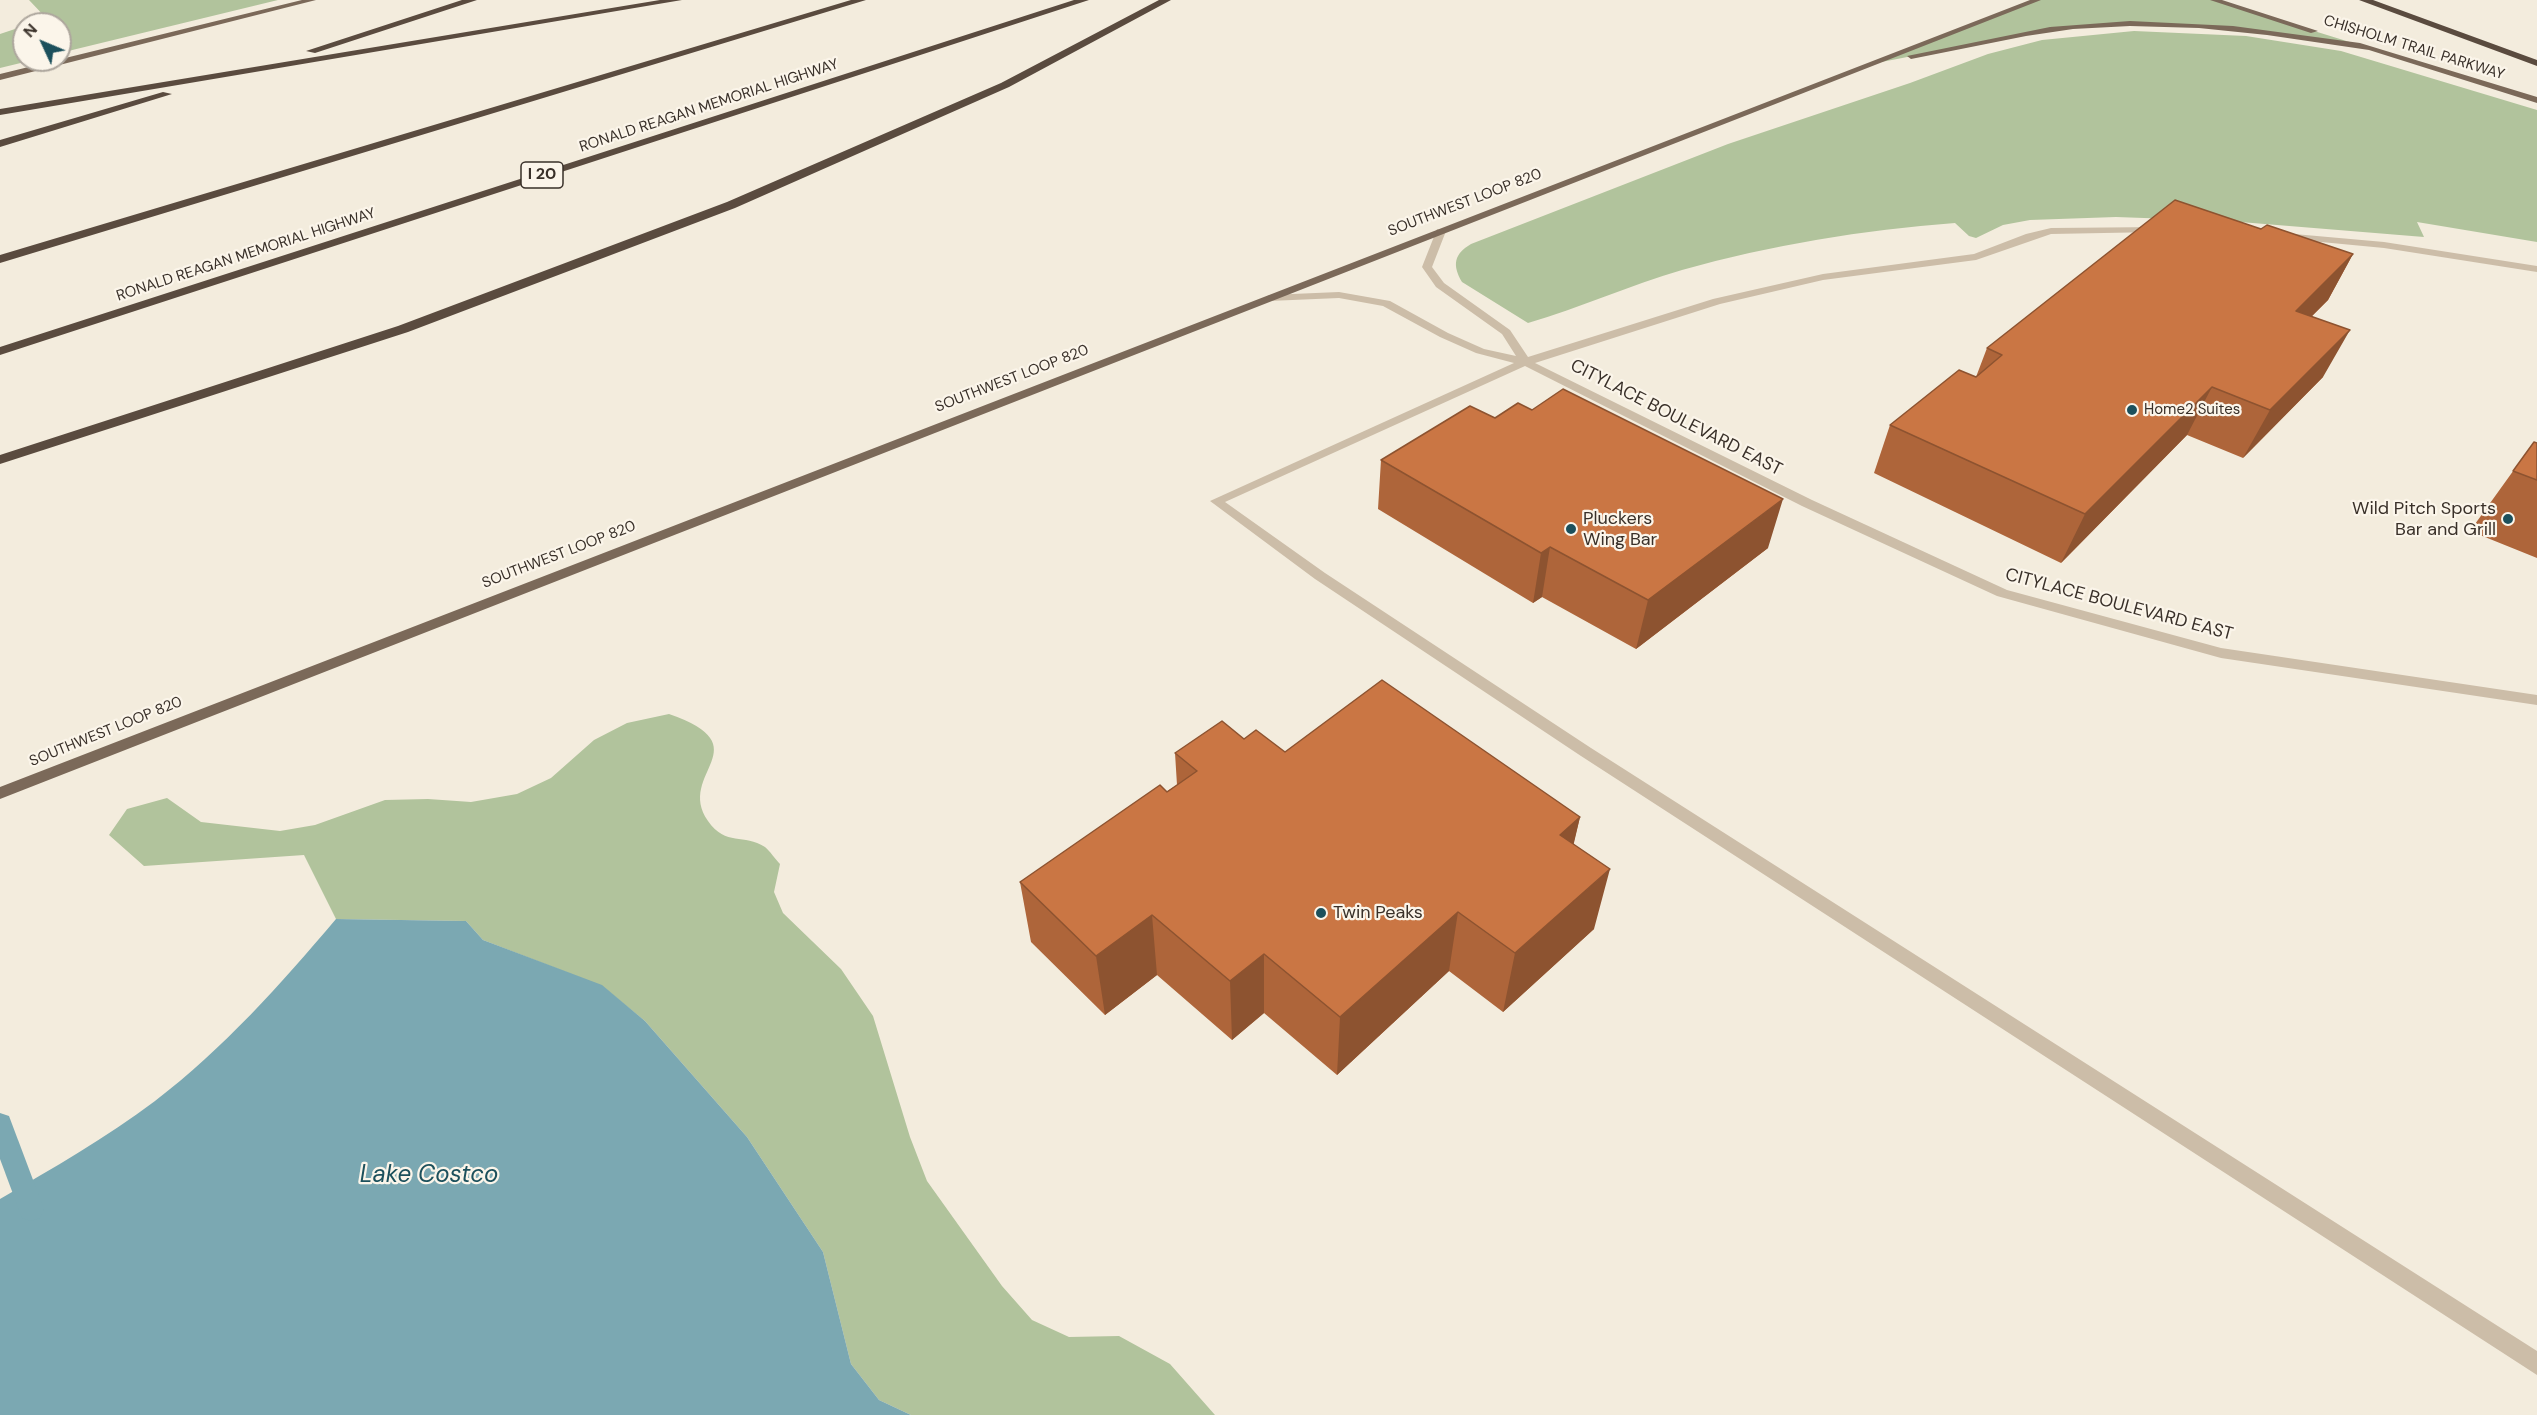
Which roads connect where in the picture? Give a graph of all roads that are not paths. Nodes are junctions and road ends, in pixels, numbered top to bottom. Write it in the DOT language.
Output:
graph roads {
  1 [pos="312,0"];
  2 [pos="472,0"];
  3 [pos="676,0"];
  4 [pos="861,0"];
  5 [pos="1084,0"];
  6 [pos="1166,0"];
  7 [pos="2037,0"];
  8 [pos="2214,0"];
  9 [pos="2364,0"];
  10 [pos="2369,48"];
  11 [pos="1876,63"];
  12 [pos="2537,63"];
  13 [pos="0,77"];
  14 [pos="2537,100"];
  15 [pos="0,112"];
  16 [pos="0,144"];
  17 [pos="2170,229"];
  18 [pos="1441,231"];
  19 [pos="2270,235"];
  20 [pos="0,259"];
  21 [pos="2537,269"];
  22 [pos="1269,298"];
  23 [pos="0,351"];
  24 [pos="1525,362"];
  25 [pos="0,460"];
  26 [pos="2537,700"];
  27 [pos="0,793"];
  28 [pos="2537,1364"];
  1 -- 13 [label="main road"];
  2 -- 16 [label="highway"];
  3 -- 15 [label="highway"];
  4 -- 20 [label="highway"];
  5 -- 23 [label="highway, RONALD REAGAN MEMORIAL HIGHWAY / I 20"];
  6 -- 25 [label="highway"];
  7 -- 11 [label="main road, SOUTHWEST LOOP 820"];
  8 -- 10 [label="main road, CHISHOLM TRAIL PARKWAY"];
  9 -- 12 [label="highway"];
  10 -- 11 [label="main road"];
  10 -- 14 [label="main road, CHISHOLM TRAIL PARKWAY"];
  11 -- 18 [label="main road, SOUTHWEST LOOP 820"];
  17 -- 24 [label="lane"];
  18 -- 22 [label="main road, SOUTHWEST LOOP 820"];
  18 -- 24 [label="lane"];
  19 -- 21 [label="lane"];
  22 -- 24 [label="lane, CITYLACE BOULEVARD EAST"];
  22 -- 27 [label="main road, SOUTHWEST LOOP 820"];
  24 -- 26 [label="lane, CITYLACE BOULEVARD EAST"];
  24 -- 28 [label="lane"];
}
